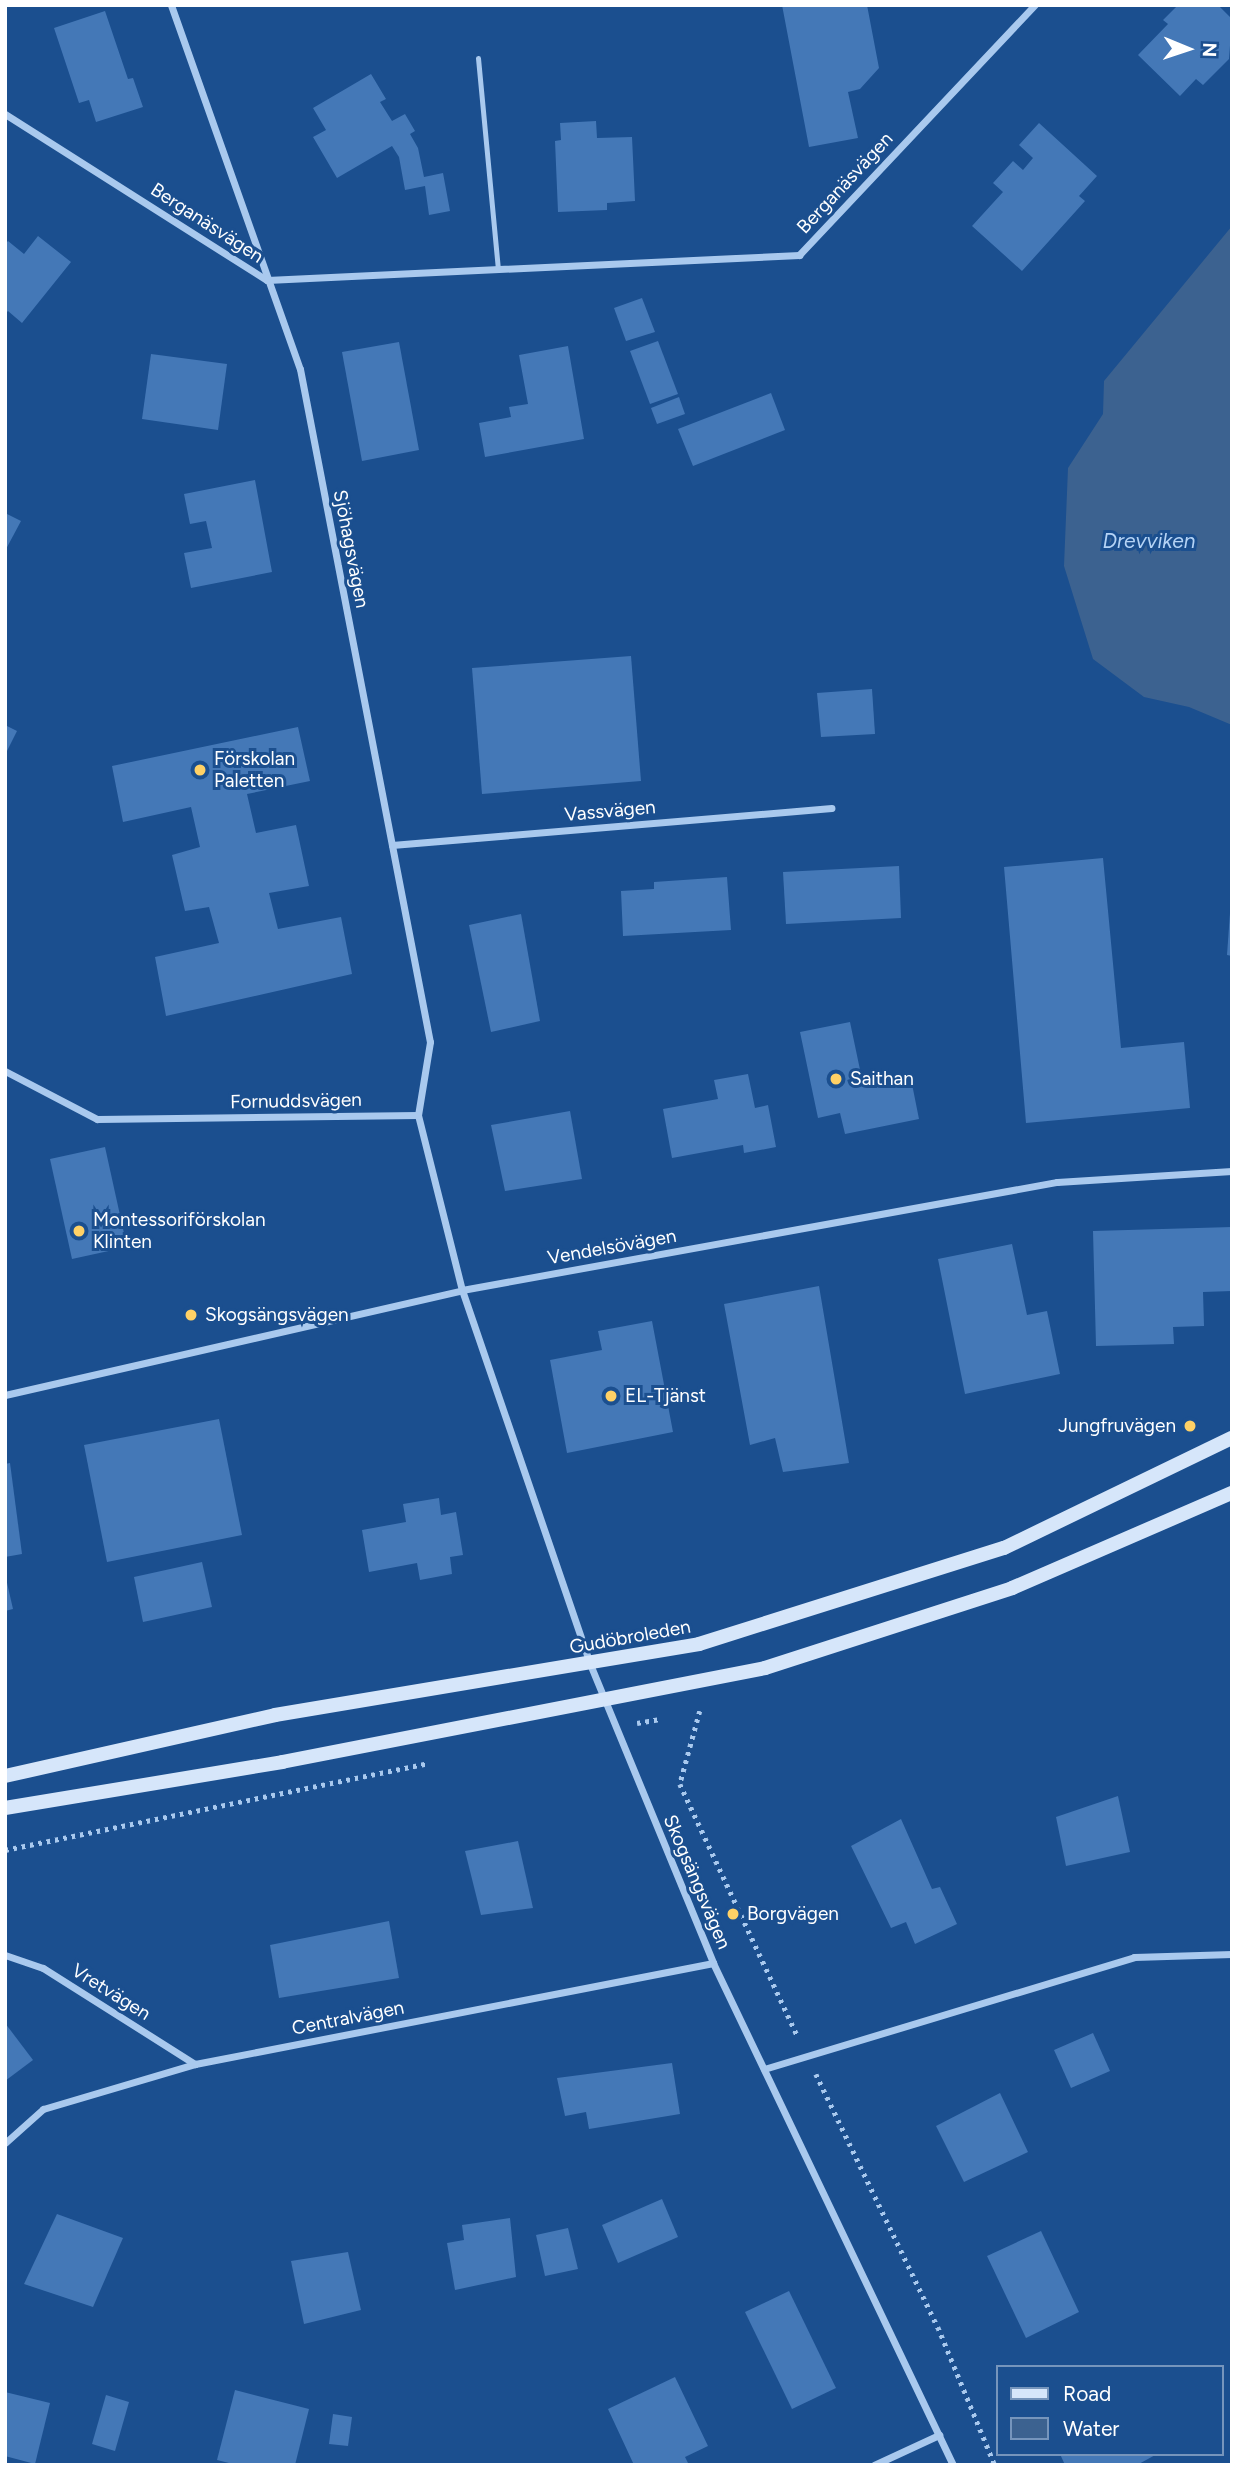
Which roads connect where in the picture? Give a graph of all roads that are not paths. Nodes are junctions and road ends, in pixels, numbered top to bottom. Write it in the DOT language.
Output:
graph roads {
  1 [pos="171,5"];
  2 [pos="1035,5"];
  3 [pos="478,58"];
  4 [pos="5,114"];
  5 [pos="498,269"];
  6 [pos="267,280"];
  7 [pos="831,808"];
  8 [pos="392,845"];
  9 [pos="5,1071"];
  10 [pos="418,1115"];
  11 [pos="1232,1171"];
  12 [pos="462,1290"];
  13 [pos="5,1395"];
  14 [pos="1232,1438"];
  15 [pos="1232,1493"];
  16 [pos="590,1664"];
  17 [pos="605,1702"];
  18 [pos="5,1776"];
  19 [pos="5,1808"];
  20 [pos="1232,1954"];
  21 [pos="5,1955"];
  22 [pos="713,1963"];
  23 [pos="195,2064"];
  24 [pos="764,2069"];
  25 [pos="5,2143"];
  26 [pos="939,2435"];
  27 [pos="874,2465"];
  28 [pos="953,2465"];
  1 -- 6 [label="street, Sjöhagsvägen"];
  2 -- 5 [label="street, Berganäsvägen"];
  3 -- 5 [label="lane"];
  4 -- 6 [label="street, Berganäsvägen"];
  5 -- 6 [label="street, Berganäsvägen"];
  6 -- 8 [label="street, Sjöhagsvägen"];
  7 -- 8 [label="street, Vassvägen"];
  8 -- 10 [label="street, Sjöhagsvägen"];
  9 -- 10 [label="street, Fornuddsvägen"];
  10 -- 12 [label="street"];
  11 -- 12 [label="street, Vendelsövägen"];
  12 -- 13 [label="street, Vendelsövägen"];
  12 -- 16 [label="street, Skogsängsvägen"];
  14 -- 16 [label="main road, Gudöbroleden"];
  15 -- 17 [label="main road"];
  16 -- 17 [label="street, Skogsängsvägen"];
  16 -- 18 [label="main road, Gudöbroleden"];
  17 -- 19 [label="main road"];
  17 -- 22 [label="street, Skogsängsvägen"];
  20 -- 24 [label="street"];
  21 -- 23 [label="street, Vretvägen"];
  22 -- 23 [label="street, Centralvägen"];
  22 -- 24 [label="street, Skogsängsvägen"];
  23 -- 25 [label="street, Centralvägen"];
  24 -- 26 [label="street, Skogsängsvägen"];
  26 -- 27 [label="street"];
  26 -- 28 [label="street, Skogsängsvägen"];
}
